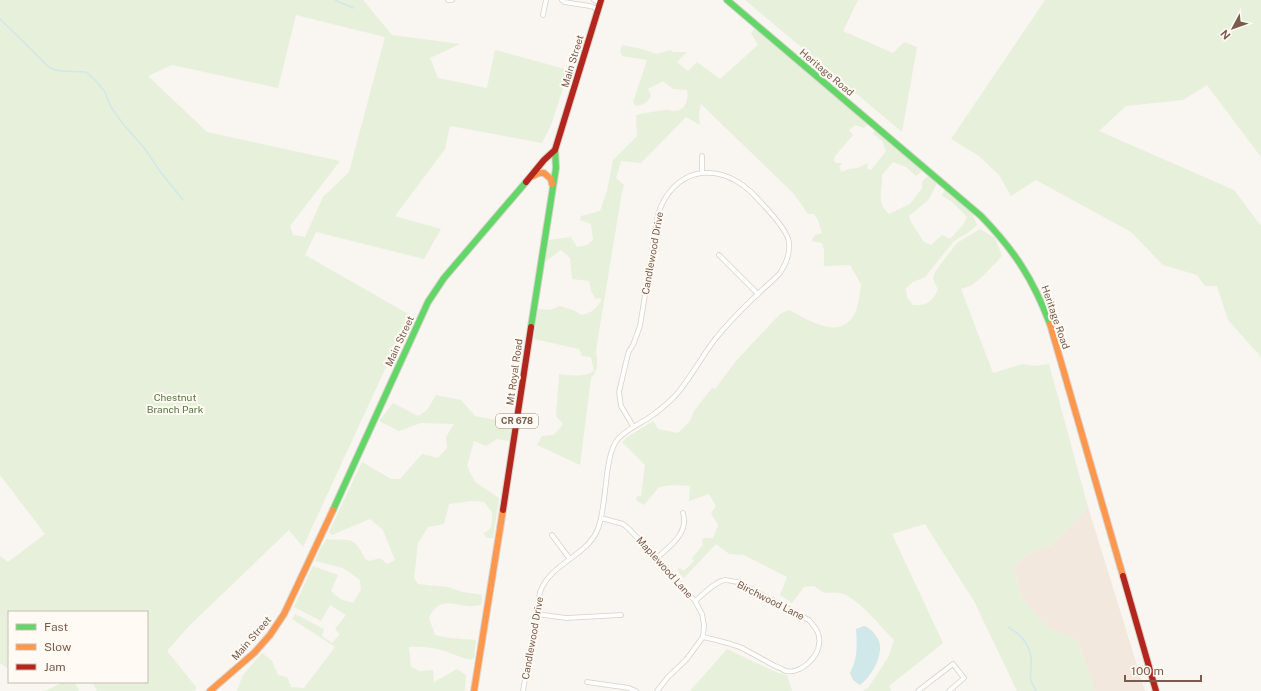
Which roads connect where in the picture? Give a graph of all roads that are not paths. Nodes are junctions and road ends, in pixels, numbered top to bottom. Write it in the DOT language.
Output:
graph roads {
  1 [pos="448,0"];
  2 [pos="452,0"];
  3 [pos="546,0"];
  4 [pos="562,0"];
  5 [pos="594,0"];
  6 [pos="727,0"];
  7 [pos="601,1"];
  8 [pos="598,9"];
  9 [pos="542,16"];
  10 [pos="555,150"];
  11 [pos="702,156"];
  12 [pos="702,172"];
  13 [pos="524,185"];
  14 [pos="552,191"];
  15 [pos="719,255"];
  16 [pos="758,294"];
  17 [pos="633,426"];
  18 [pos="682,513"];
  19 [pos="601,518"];
  20 [pos="552,535"];
  21 [pos="569,558"];
  22 [pos="658,558"];
  23 [pos="695,601"];
  24 [pos="536,614"];
  25 [pos="621,615"];
  26 [pos="703,637"];
  27 [pos="588,682"];
  28 [pos="210,691"];
  29 [pos="474,691"];
  30 [pos="523,691"];
  31 [pos="636,691"];
  32 [pos="657,691"];
  33 [pos="918,691"];
  34 [pos="950,691"];
  35 [pos="1156,691"];
  1 -- 2 [label="street"];
  3 -- 9 [label="street"];
  4 -- 8 [label="street"];
  5 -- 7 [label="street"];
  6 -- 35 [label="main road, Heritage Road"];
  7 -- 8 [label="main road, Main Street"];
  8 -- 10 [label="main road, Main Street"];
  10 -- 13 [label="main road, Main Street"];
  10 -- 14 [label="main road, Mt Royal Road / CR 678"];
  11 -- 12 [label="street"];
  12 -- 16 [label="street, Candlewood Drive"];
  12 -- 17 [label="street, Candlewood Drive"];
  13 -- 14 [label="main road"];
  13 -- 28 [label="main road, Main Street"];
  14 -- 29 [label="main road, Mt Royal Road / CR 678"];
  15 -- 16 [label="street"];
  16 -- 17 [label="street, Candlewood Drive"];
  17 -- 19 [label="street, Candlewood Drive"];
  18 -- 22 [label="street"];
  19 -- 21 [label="street, Candlewood Drive"];
  19 -- 22 [label="street, Maplewood Lane"];
  20 -- 21 [label="street"];
  21 -- 24 [label="street, Candlewood Drive"];
  22 -- 23 [label="street, Maplewood Lane"];
  23 -- 26 [label="street, Maplewood Lane"];
  23 -- 26 [label="street, Birchwood Lane"];
  24 -- 25 [label="street"];
  24 -- 30 [label="street, Candlewood Drive"];
  26 -- 32 [label="street"];
  27 -- 31 [label="street"];
  33 -- 34 [label="street"];
}
